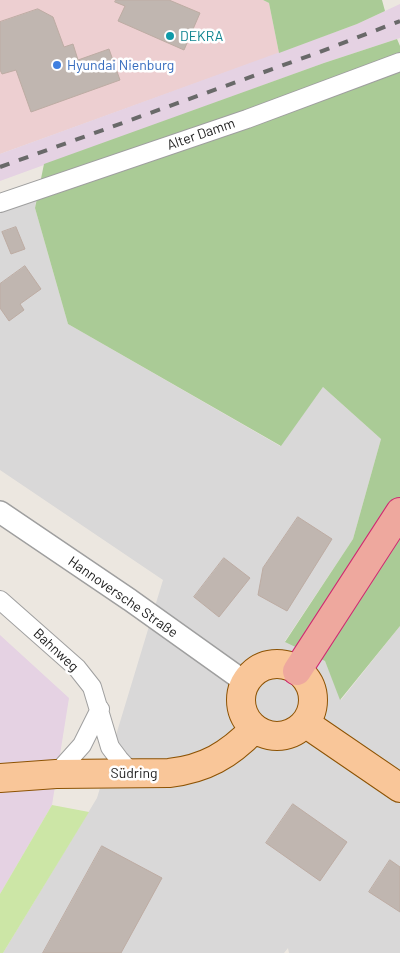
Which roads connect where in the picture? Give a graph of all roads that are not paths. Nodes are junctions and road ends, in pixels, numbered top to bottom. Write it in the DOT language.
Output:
graph roads {
  1 [pos="400,62"];
  2 [pos="0,203"];
  3 [pos="0,512"];
  4 [pos="400,512"];
  5 [pos="0,600"];
  6 [pos="297,671"];
  7 [pos="245,682"];
  8 [pos="100,709"];
  9 [pos="305,723"];
  10 [pos="254,729"];
  11 [pos="132,773"];
  12 [pos="56,774"];
  13 [pos="0,778"];
  14 [pos="400,788"];
  1 -- 2 [label="street, Alter Damm"];
  3 -- 7 [label="street, Hannoversche Straße"];
  4 -- 6 [label="highway"];
  5 -- 8 [label="street, Bahnweg"];
  6 -- 7 [label="main road"];
  6 -- 9 [label="main road"];
  7 -- 10 [label="main road"];
  8 -- 11 [label="street, Bahnweg"];
  8 -- 12 [label="street"];
  9 -- 10 [label="main road"];
  9 -- 14 [label="main road"];
  10 -- 11 [label="main road, Südring"];
  11 -- 12 [label="main road, Südring"];
  12 -- 13 [label="main road, Südring"];
}
